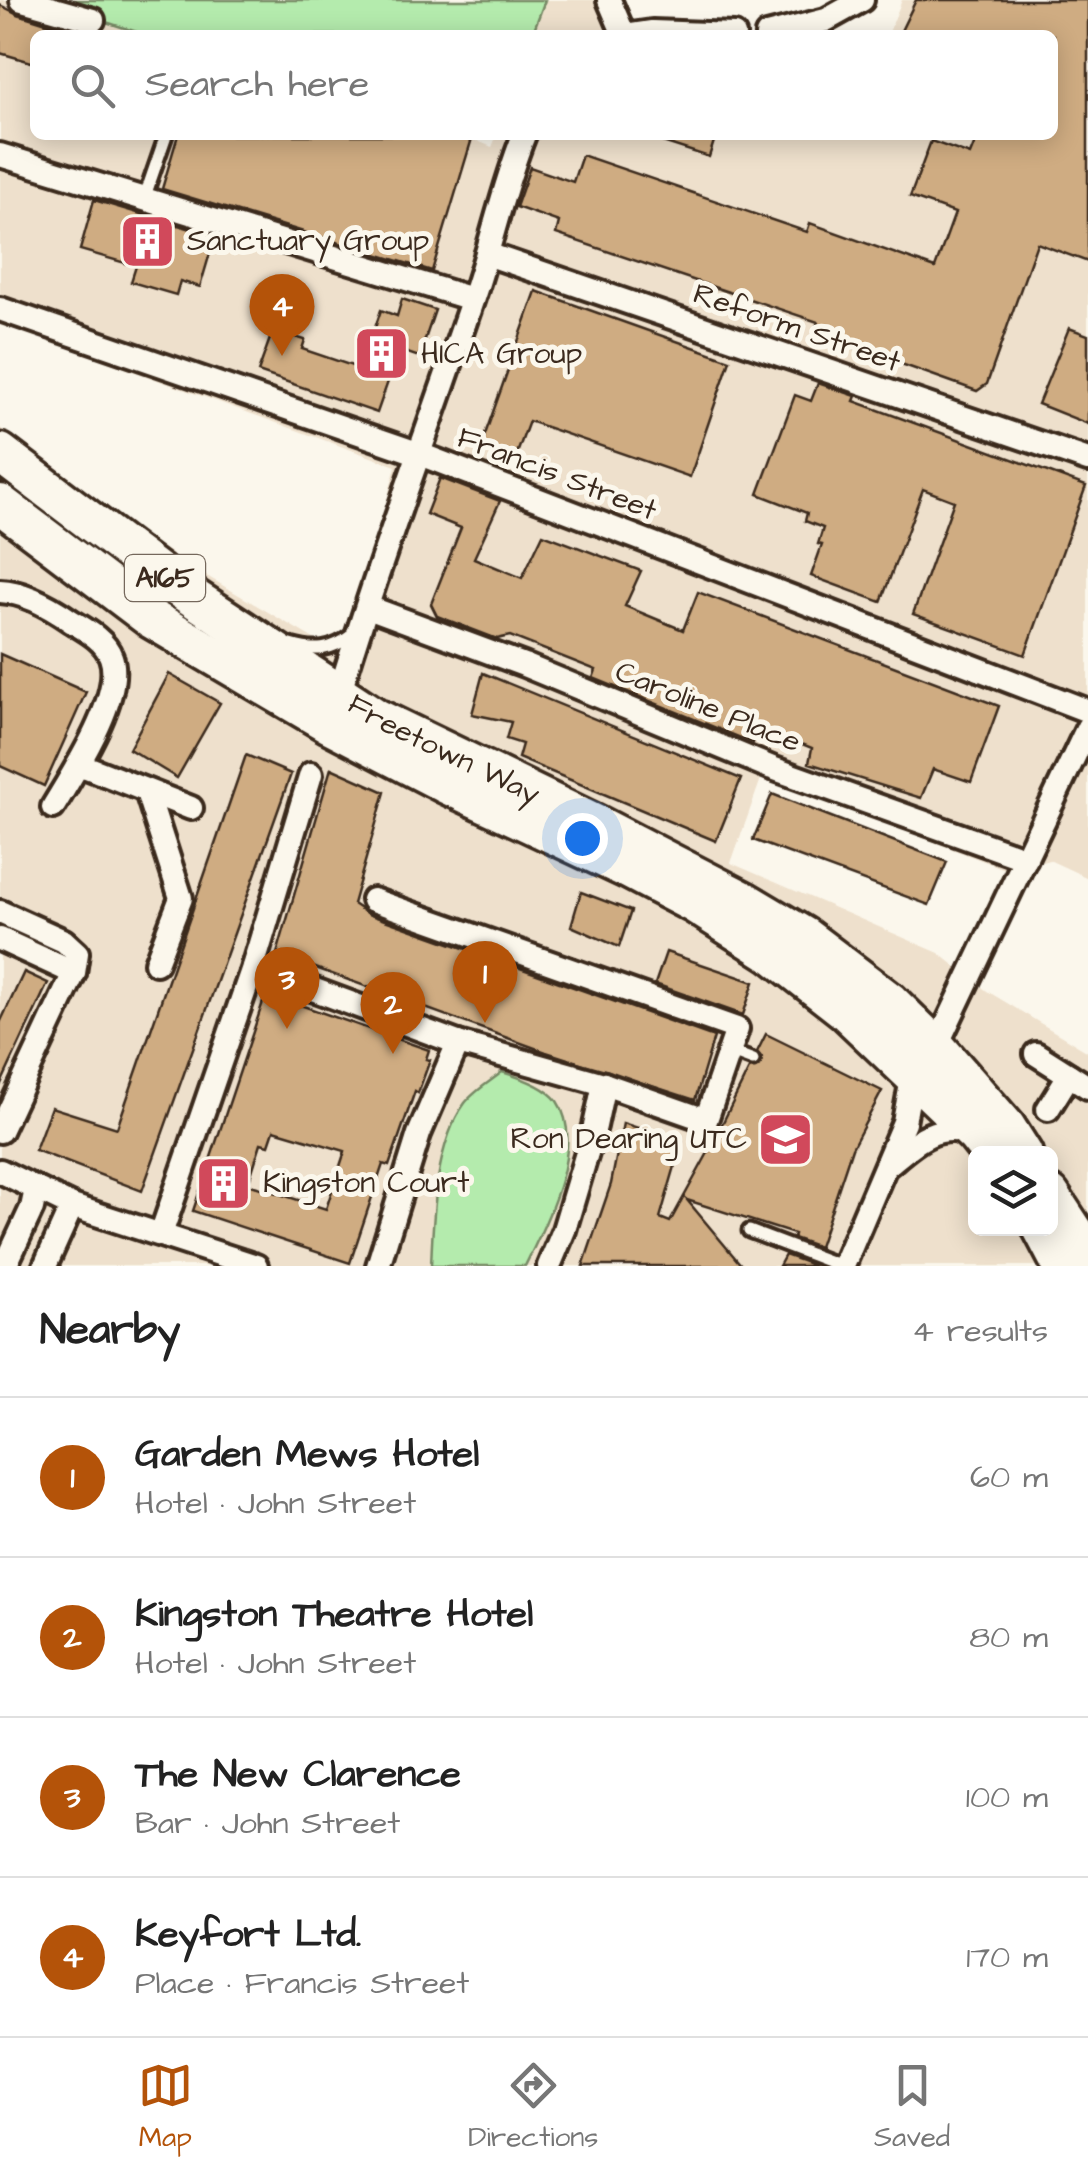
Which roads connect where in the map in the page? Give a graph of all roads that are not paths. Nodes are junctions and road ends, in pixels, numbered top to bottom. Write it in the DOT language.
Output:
graph roads {
  1 [pos="22,0"];
  2 [pos="609,0"];
  3 [pos="862,0"];
  4 [pos="93,20"];
  5 [pos="622,30"];
  6 [pos="787,30"];
  7 [pos="164,140"];
  8 [pos="522,140"];
  9 [pos="0,155"];
  10 [pos="144,199"];
  11 [pos="487,254"];
  12 [pos="472,299"];
  13 [pos="0,309"];
  14 [pos="0,453"];
  15 [pos="417,453"];
  16 [pos="1088,460"];
  17 [pos="0,504"];
  18 [pos="32,546"];
  19 [pos="0,591"];
  20 [pos="364,618"];
  21 [pos="243,651"];
  22 [pos="335,707"];
  23 [pos="1088,711"];
  24 [pos="1086,737"];
  25 [pos="79,764"];
  26 [pos="312,774"];
  27 [pos="147,792"];
  28 [pos="52,807"];
  29 [pos="191,808"];
  30 [pos="1026,859"];
  31 [pos="373,900"];
  32 [pos="0,912"];
  33 [pos="0,939"];
  34 [pos="156,963"];
  35 [pos="253,966"];
  36 [pos="74,973"];
  37 [pos="733,1040"];
  38 [pos="458,1042"];
  39 [pos="1036,1054"];
  40 [pos="753,1060"];
  41 [pos="924,1060"];
  42 [pos="1078,1081"];
  43 [pos="604,1084"];
  44 [pos="1048,1109"];
  45 [pos="0,1131"];
  46 [pos="983,1144"];
  47 [pos="1018,1146"];
  48 [pos="886,1166"];
  49 [pos="0,1171"];
  50 [pos="36,1189"];
  51 [pos="72,1206"];
  52 [pos="1058,1207"];
  53 [pos="748,1231"];
  54 [pos="161,1234"];
  55 [pos="1046,1236"];
  56 [pos="1088,1253"];
  57 [pos="5,1266"];
  58 [pos="45,1266"];
  59 [pos="256,1266"];
  60 [pos="378,1266"];
  61 [pos="548,1266"];
  62 [pos="842,1266"];
  63 [pos="1062,1266"];
  1 -- 4 [label="street"];
  2 -- 5 [label="street"];
  3 -- 6 [label="street"];
  7 -- 10 [label="lane"];
  8 -- 11 [label="street"];
  9 -- 10 [label="street"];
  10 -- 12 [label="street"];
  11 -- 12 [label="street"];
  11 -- 16 [label="street, Reform Street"];
  12 -- 15 [label="street"];
  13 -- 15 [label="street, Francis Street"];
  14 -- 21 [label="highway, Freetown Way / A165"];
  15 -- 20 [label="street"];
  15 -- 23 [label="street, Francis Street"];
  17 -- 21 [label="highway, Freetown Way / A165"];
  18 -- 21 [label="lane"];
  19 -- 25 [label="street"];
  20 -- 21 [label="lane"];
  20 -- 22 [label="street"];
  20 -- 30 [label="street, Caroline Place"];
  21 -- 22 [label="highway, Freetown Way / A165"];
  22 -- 41 [label="highway, Freetown Way / A165"];
  24 -- 30 [label="street"];
  25 -- 27 [label="street"];
  25 -- 28 [label="street"];
  26 -- 35 [label="street"];
  27 -- 29 [label="street"];
  27 -- 34 [label="street"];
  30 -- 41 [label="street"];
  31 -- 37 [label="street"];
  32 -- 36 [label="street"];
  33 -- 36 [label="street"];
  35 -- 38 [label="street"];
  35 -- 54 [label="street"];
  36 -- 45 [label="street"];
  37 -- 40 [label="lane"];
  37 -- 43 [label="street"];
  38 -- 43 [label="street"];
  38 -- 60 [label="street"];
  39 -- 42 [label="street"];
  41 -- 46 [label="highway, Freetown Way / A165"];
  41 -- 47 [label="highway, Freetown Way / A165"];
  41 -- 48 [label="street"];
  42 -- 44 [label="street"];
  43 -- 61 [label="street"];
  46 -- 48 [label="street"];
  48 -- 62 [label="street"];
  49 -- 50 [label="street"];
  50 -- 51 [label="street"];
  50 -- 57 [label="street"];
  51 -- 54 [label="street"];
  51 -- 58 [label="street"];
  52 -- 56 [label="highway"];
  53 -- 62 [label="lane"];
  54 -- 59 [label="street"];
  55 -- 63 [label="highway"];
}
